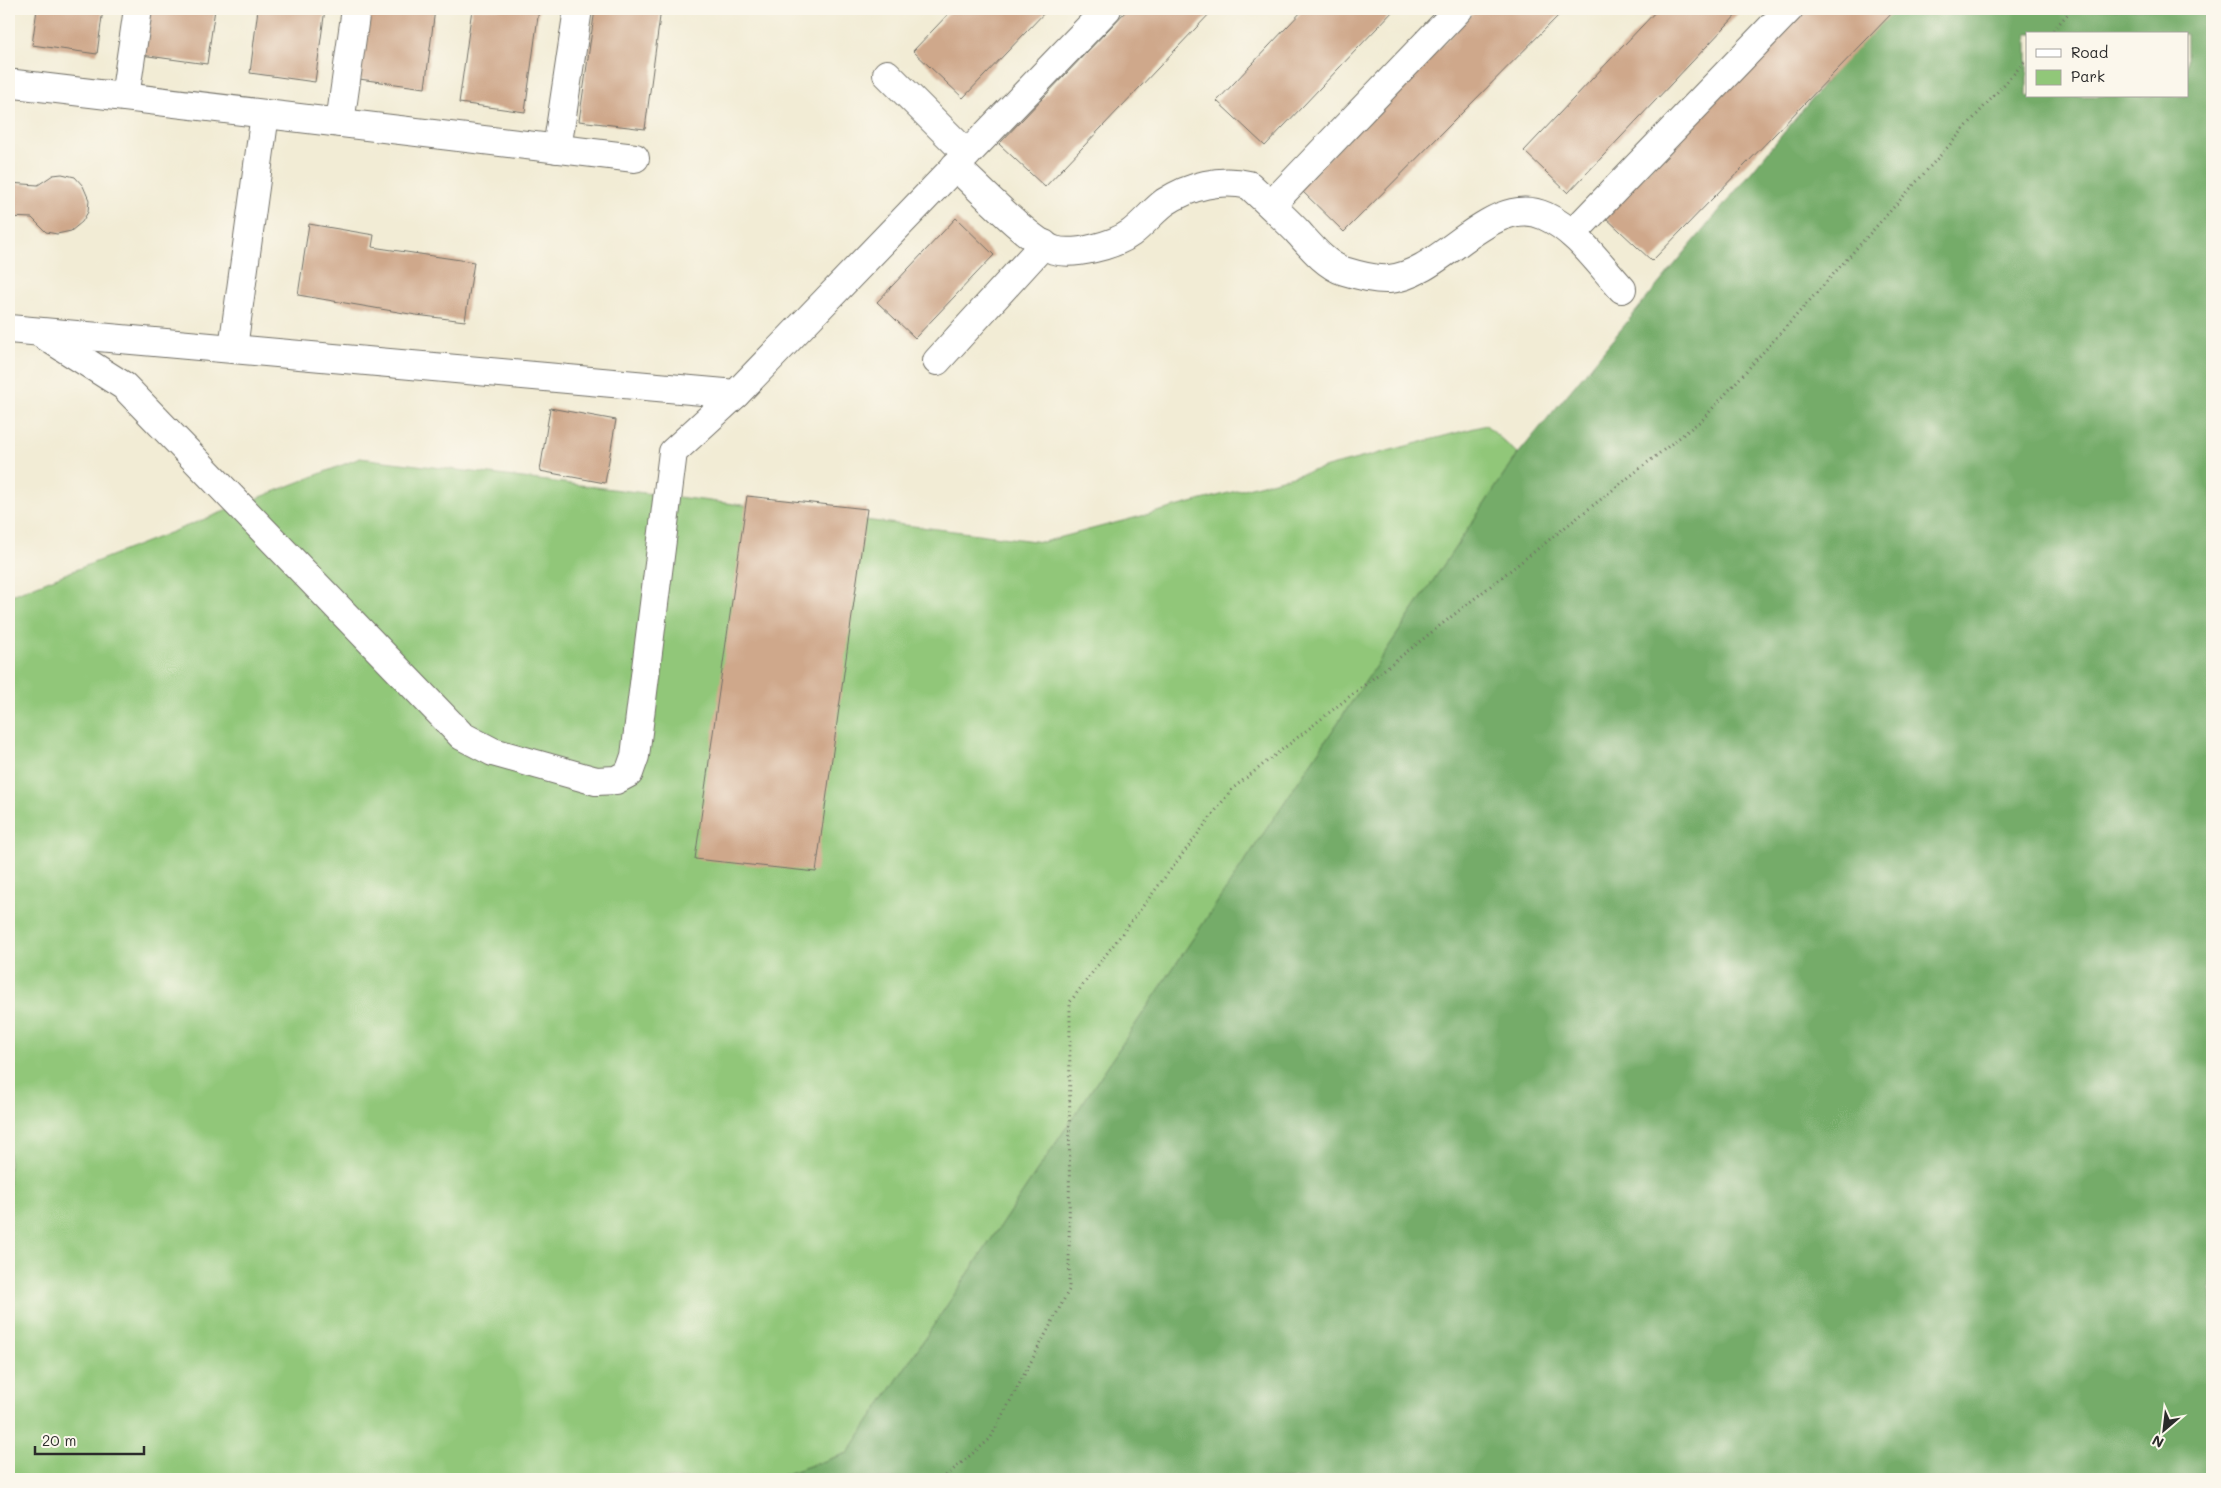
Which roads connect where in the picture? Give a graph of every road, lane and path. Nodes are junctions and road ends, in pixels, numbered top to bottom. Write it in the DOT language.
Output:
graph roads {
  1 [pos="138,9"];
  2 [pos="356,9"];
  3 [pos="578,9"];
  4 [pos="1107,9"];
  5 [pos="1458,9"];
  6 [pos="1789,9"];
  7 [pos="2072,9"];
  8 [pos="2052,32"];
  9 [pos="2026,60"];
  10 [pos="887,74"];
  11 [pos="15,84"];
  12 [pos="125,97"];
  13 [pos="265,114"];
  14 [pos="340,123"];
  15 [pos="557,149"];
  16 [pos="635,158"];
  17 [pos="961,160"];
  18 [pos="1271,205"];
  19 [pos="1572,234"];
  20 [pos="1044,244"];
  21 [pos="1622,289"];
  22 [pos="9,329"];
  23 [pos="38,331"];
  24 [pos="233,348"];
  25 [pos="937,361"];
  26 [pos="736,394"];
  27 [pos="942,1479"];
  1 -- 12 [label="lane"];
  2 -- 14 [label="lane"];
  3 -- 15 [label="lane"];
  4 -- 17 [label="lane"];
  5 -- 18 [label="lane"];
  6 -- 19 [label="lane"];
  7 -- 8 [label="path"];
  9 -- 27 [label="path"];
  10 -- 17 [label="lane"];
  11 -- 12 [label="lane"];
  12 -- 13 [label="lane"];
  13 -- 14 [label="lane"];
  13 -- 24 [label="lane"];
  14 -- 15 [label="lane"];
  15 -- 16 [label="lane"];
  17 -- 20 [label="lane"];
  17 -- 26 [label="lane"];
  18 -- 19 [label="lane"];
  18 -- 20 [label="lane"];
  19 -- 21 [label="lane"];
  20 -- 25 [label="lane"];
  22 -- 23 [label="lane"];
  23 -- 24 [label="lane"];
  23 -- 26 [label="lane"];
  24 -- 26 [label="lane"];
}
